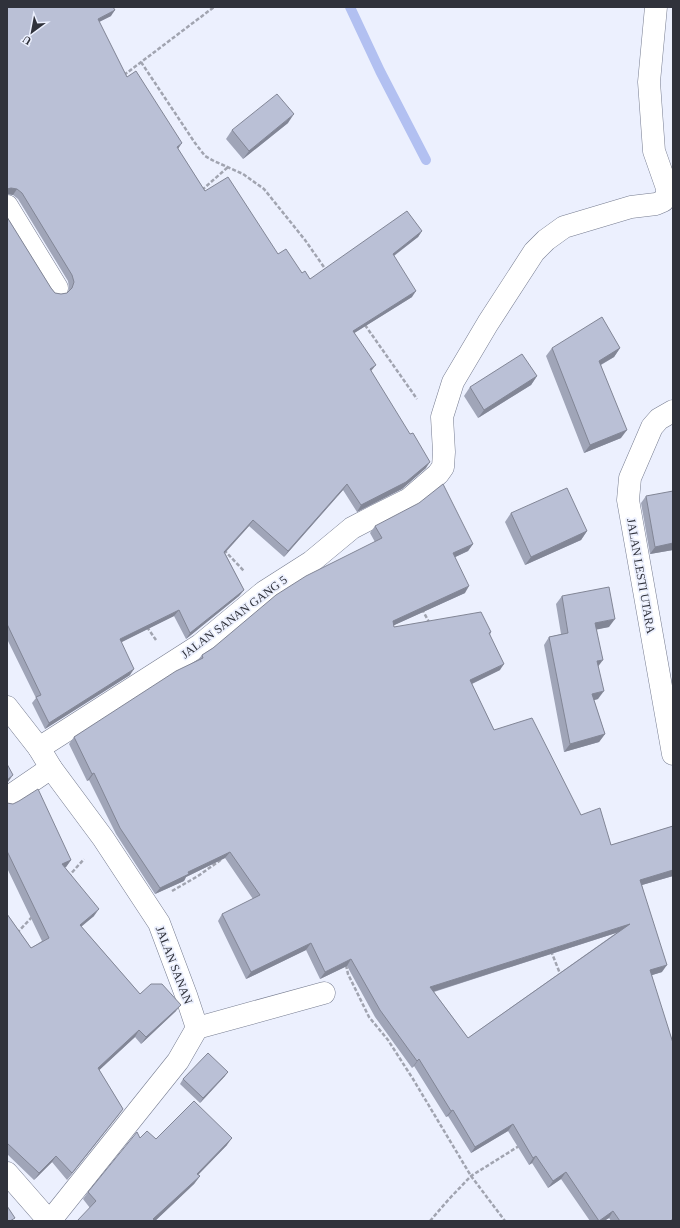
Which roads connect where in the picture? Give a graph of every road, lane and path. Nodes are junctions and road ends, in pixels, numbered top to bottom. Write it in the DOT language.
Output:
graph roads {
  1 [pos="214,7"];
  2 [pos="656,7"];
  3 [pos="141,62"];
  4 [pos="123,76"];
  5 [pos="228,167"];
  6 [pos="199,192"];
  7 [pos="670,204"];
  8 [pos="7,206"];
  9 [pos="328,272"];
  10 [pos="57,288"];
  11 [pos="365,325"];
  12 [pos="673,411"];
  13 [pos="443,436"];
  14 [pos="219,546"];
  15 [pos="264,592"];
  16 [pos="421,606"];
  17 [pos="146,625"];
  18 [pos="432,626"];
  19 [pos="171,664"];
  20 [pos="7,707"];
  21 [pos="39,748"];
  22 [pos="673,754"];
  23 [pos="51,768"];
  24 [pos="7,798"];
  25 [pos="103,838"];
  26 [pos="223,858"];
  27 [pos="67,878"];
  28 [pos="147,905"];
  29 [pos="36,913"];
  30 [pos="16,934"];
  31 [pos="549,945"];
  32 [pos="344,959"];
  33 [pos="562,981"];
  34 [pos="324,993"];
  35 [pos="197,1028"];
  36 [pos="523,1143"];
  37 [pos="7,1173"];
  38 [pos="471,1176"];
  39 [pos="50,1221"];
  40 [pos="430,1221"];
  41 [pos="505,1221"];
  1 -- 3 [label="path"];
  2 -- 7 [label="street"];
  3 -- 4 [label="path"];
  3 -- 5 [label="path"];
  5 -- 6 [label="path"];
  5 -- 9 [label="path"];
  7 -- 13 [label="street"];
  8 -- 10 [label="street"];
  11 -- 13 [label="path"];
  12 -- 22 [label="street, JALAN LESTI UTARA"];
  13 -- 15 [label="street, JALAN SANAN GANG 5"];
  14 -- 15 [label="path"];
  15 -- 19 [label="street, JALAN SANAN GANG 5"];
  16 -- 18 [label="path"];
  17 -- 19 [label="path"];
  19 -- 21 [label="street, JALAN SANAN GANG 5"];
  20 -- 21 [label="street, JALAN SANAN"];
  21 -- 23 [label="street, JALAN SANAN"];
  23 -- 24 [label="street"];
  23 -- 25 [label="street, JALAN SANAN"];
  25 -- 27 [label="path"];
  25 -- 28 [label="street, JALAN SANAN"];
  26 -- 28 [label="path"];
  28 -- 35 [label="street, JALAN SANAN"];
  29 -- 30 [label="path"];
  31 -- 33 [label="path"];
  32 -- 38 [label="path"];
  34 -- 35 [label="street"];
  35 -- 39 [label="street"];
  36 -- 38 [label="path"];
  37 -- 39 [label="street"];
  38 -- 40 [label="path"];
  38 -- 41 [label="path"];
}
